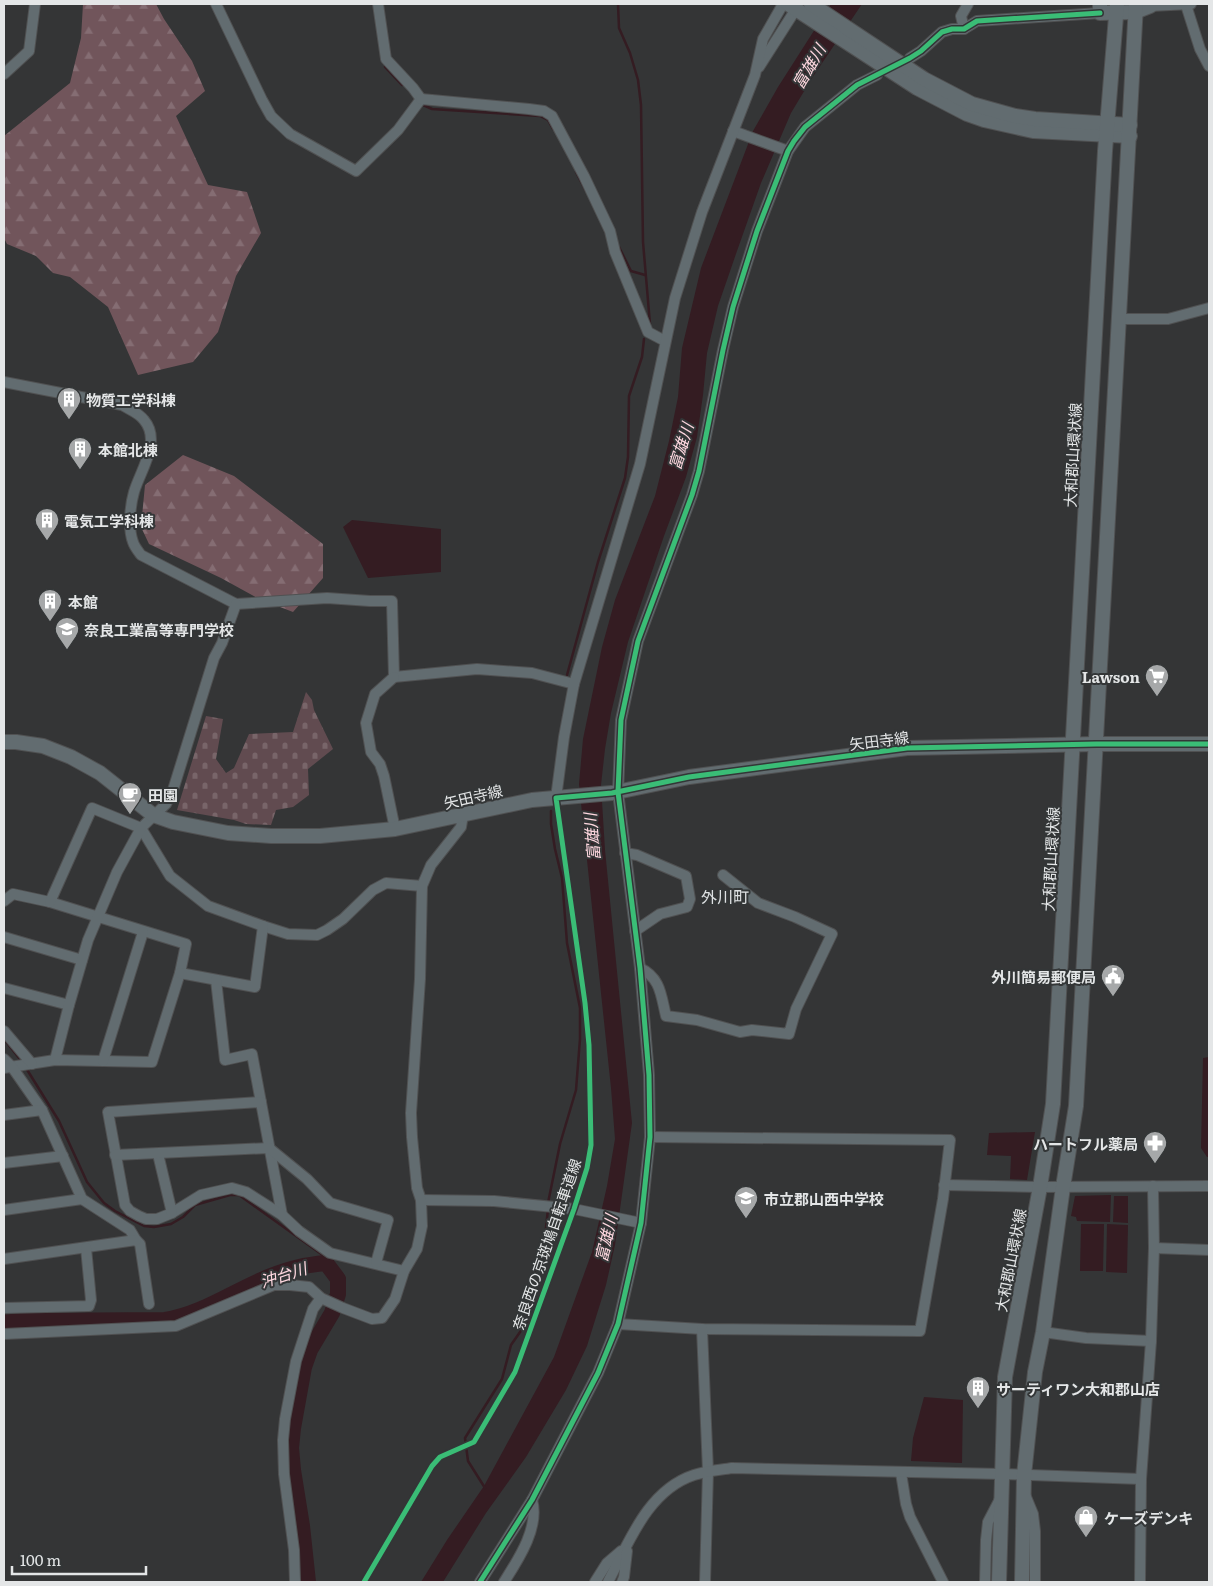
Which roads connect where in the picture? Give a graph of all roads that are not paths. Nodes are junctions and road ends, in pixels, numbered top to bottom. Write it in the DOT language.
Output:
graph roads {
  1 [pos="35,4"];
  2 [pos="216,4"];
  3 [pos="378,4"];
  4 [pos="968,4"];
  5 [pos="1188,4"];
  6 [pos="792,5"];
  7 [pos="1143,7"];
  8 [pos="1116,8"];
  9 [pos="1100,9"];
  10 [pos="812,10"];
  11 [pos="964,29"];
  12 [pos="910,58"];
  13 [pos="1209,66"];
  14 [pos="4,74"];
  15 [pos="877,75"];
  16 [pos="421,99"];
  17 [pos="1106,129"];
  18 [pos="733,131"];
  19 [pos="1130,131"];
  20 [pos="788,152"];
  21 [pos="1209,308"];
  22 [pos="1119,319"];
  23 [pos="666,341"];
  24 [pos="4,382"];
  25 [pos="236,604"];
  26 [pos="394,677"];
  27 [pos="574,684"];
  28 [pos="4,742"];
  29 [pos="1073,744"];
  30 [pos="1096,744"];
  31 [pos="1209,744"];
  32 [pos="615,793"];
  33 [pos="561,798"];
  34 [pos="153,815"];
  35 [pos="463,815"];
  36 [pos="141,828"];
  37 [pos="395,830"];
  38 [pos="625,853"];
  39 [pos="723,875"];
  40 [pos="422,886"];
  41 [pos="4,901"];
  42 [pos="50,902"];
  43 [pos="98,918"];
  44 [pos="263,926"];
  45 [pos="635,931"];
  46 [pos="143,932"];
  47 [pos="4,938"];
  48 [pos="82,960"];
  49 [pos="640,968"];
  50 [pos="180,973"];
  51 [pos="216,980"];
  52 [pos="4,988"];
  53 [pos="69,1005"];
  54 [pos="4,1030"];
  55 [pos="4,1059"];
  56 [pos="55,1060"];
  57 [pos="103,1061"];
  58 [pos="32,1064"];
  59 [pos="8,1068"];
  60 [pos="261,1102"];
  61 [pos="42,1110"];
  62 [pos="4,1115"];
  63 [pos="650,1137"];
  64 [pos="268,1148"];
  65 [pos="158,1154"];
  66 [pos="115,1155"];
  67 [pos="63,1156"];
  68 [pos="4,1163"];
  69 [pos="944,1185"];
  70 [pos="1153,1186"];
  71 [pos="1209,1186"];
  72 [pos="1040,1187"];
  73 [pos="1063,1187"];
  74 [pos="82,1199"];
  75 [pos="421,1200"];
  76 [pos="4,1210"];
  77 [pos="172,1212"];
  78 [pos="282,1215"];
  79 [pos="139,1216"];
  80 [pos="641,1223"];
  81 [pos="130,1230"];
  82 [pos="136,1240"];
  83 [pos="86,1248"];
  84 [pos="1154,1248"];
  85 [pos="1209,1250"];
  86 [pos="4,1259"];
  87 [pos="376,1263"];
  88 [pos="404,1271"];
  89 [pos="326,1300"];
  90 [pos="149,1304"];
  91 [pos="4,1308"];
  92 [pos="618,1324"];
  93 [pos="702,1328"];
  94 [pos="1043,1332"];
  95 [pos="5,1334"];
  96 [pos="1151,1341"];
  97 [pos="708,1471"];
  98 [pos="901,1473"];
  99 [pos="1002,1474"];
  100 [pos="1024,1475"];
  101 [pos="1141,1479"];
  102 [pos="1023,1492"];
  103 [pos="1001,1497"];
  104 [pos="532,1500"];
  105 [pos="627,1545"];
  106 [pos="295,1582"];
  107 [pos="480,1582"];
  108 [pos="504,1582"];
  109 [pos="595,1582"];
  110 [pos="608,1582"];
  111 [pos="622,1582"];
  112 [pos="705,1582"];
  113 [pos="943,1582"];
  114 [pos="985,1582"];
  115 [pos="999,1582"];
  116 [pos="1022,1582"];
  117 [pos="1035,1582"];
  118 [pos="1140,1582"];
  1 -- 14 [label="street"];
  2 -- 16 [label="street"];
  3 -- 16 [label="street"];
  4 -- 11 [label="street"];
  5 -- 7 [label="street"];
  5 -- 13 [label="street"];
  6 -- 10 [label="main road"];
  6 -- 18 [label="street"];
  7 -- 8 [label="main road"];
  7 -- 19 [label="main road"];
  8 -- 9 [label="main road"];
  8 -- 17 [label="main road, 大和郡山環状線"];
  9 -- 11 [label="street"];
  10 -- 17 [label="main road"];
  11 -- 12 [label="street"];
  15 -- 20 [label="street"];
  16 -- 23 [label="street"];
  17 -- 19 [label="main road"];
  17 -- 29 [label="main road, 大和郡山環状線"];
  18 -- 20 [label="street"];
  18 -- 23 [label="street"];
  19 -- 22 [label="main road"];
  20 -- 32 [label="street"];
  21 -- 22 [label="street"];
  22 -- 30 [label="main road"];
  23 -- 27 [label="street"];
  24 -- 25 [label="street"];
  25 -- 26 [label="street"];
  25 -- 34 [label="street"];
  26 -- 27 [label="street"];
  26 -- 37 [label="street"];
  27 -- 33 [label="street"];
  28 -- 34 [label="main road, 矢田寺線"];
  29 -- 30 [label="main road, 矢田寺線"];
  29 -- 32 [label="main road, 矢田寺線"];
  29 -- 72 [label="main road, 大和郡山環状線"];
  30 -- 31 [label="main road, 矢田寺線"];
  30 -- 73 [label="main road"];
  32 -- 33 [label="main road, 矢田寺線"];
  32 -- 38 [label="street"];
  33 -- 35 [label="main road, 矢田寺線"];
  34 -- 36 [label="street"];
  34 -- 37 [label="main road, 矢田寺線"];
  35 -- 37 [label="main road, 矢田寺線"];
  35 -- 40 [label="street"];
  36 -- 42 [label="street"];
  36 -- 43 [label="street"];
  36 -- 44 [label="street"];
  38 -- 45 [label="street"];
  38 -- 45 [label="street"];
  39 -- 49 [label="street"];
  40 -- 44 [label="street"];
  40 -- 75 [label="street"];
  41 -- 42 [label="street"];
  42 -- 43 [label="street"];
  43 -- 46 [label="street"];
  43 -- 48 [label="street"];
  44 -- 51 [label="street"];
  45 -- 49 [label="street"];
  46 -- 50 [label="street"];
  46 -- 57 [label="street"];
  47 -- 48 [label="street"];
  48 -- 53 [label="street"];
  49 -- 63 [label="street"];
  50 -- 51 [label="street"];
  50 -- 57 [label="street"];
  51 -- 60 [label="street"];
  52 -- 53 [label="street"];
  53 -- 56 [label="street"];
  54 -- 58 [label="street"];
  55 -- 59 [label="street"];
  56 -- 57 [label="street"];
  56 -- 58 [label="street"];
  58 -- 59 [label="street"];
  59 -- 61 [label="street"];
  60 -- 64 [label="street"];
  60 -- 66 [label="street"];
  61 -- 62 [label="street"];
  61 -- 67 [label="street"];
  63 -- 69 [label="street"];
  63 -- 80 [label="street"];
  64 -- 65 [label="street"];
  64 -- 78 [label="street"];
  64 -- 87 [label="street"];
  65 -- 66 [label="street"];
  65 -- 77 [label="street"];
  66 -- 79 [label="street"];
  67 -- 68 [label="street"];
  67 -- 74 [label="street"];
  69 -- 72 [label="street"];
  69 -- 93 [label="street"];
  70 -- 71 [label="street"];
  70 -- 73 [label="street"];
  70 -- 84 [label="street"];
  72 -- 73 [label="street"];
  72 -- 99 [label="main road, 大和郡山環状線"];
  73 -- 94 [label="main road"];
  74 -- 76 [label="street"];
  74 -- 81 [label="street"];
  75 -- 80 [label="street"];
  75 -- 88 [label="street"];
  77 -- 78 [label="street"];
  77 -- 79 [label="street"];
  78 -- 87 [label="street"];
  79 -- 81 [label="street"];
  80 -- 92 [label="street"];
  81 -- 82 [label="street"];
  82 -- 83 [label="street"];
  82 -- 90 [label="street"];
  83 -- 86 [label="street"];
  83 -- 91 [label="street"];
  84 -- 85 [label="street"];
  84 -- 96 [label="street"];
  87 -- 88 [label="street"];
  88 -- 89 [label="street"];
  89 -- 95 [label="street"];
  89 -- 106 [label="street"];
  92 -- 93 [label="street"];
  92 -- 104 [label="street"];
  93 -- 97 [label="street"];
  94 -- 96 [label="street"];
  94 -- 100 [label="main road"];
  96 -- 101 [label="street"];
  97 -- 98 [label="street"];
  97 -- 105 [label="street"];
  97 -- 112 [label="street"];
  98 -- 99 [label="street"];
  98 -- 113 [label="street"];
  99 -- 100 [label="street"];
  99 -- 103 [label="main road, 大和郡山環状線"];
  100 -- 101 [label="street"];
  100 -- 102 [label="main road"];
  101 -- 118 [label="street"];
  102 -- 116 [label="main road"];
  102 -- 117 [label="street"];
  103 -- 114 [label="street"];
  103 -- 115 [label="main road, 大和郡山環状線"];
  104 -- 107 [label="street"];
  104 -- 108 [label="street"];
  105 -- 109 [label="street"];
  105 -- 110 [label="street"];
  105 -- 111 [label="street"];
}
